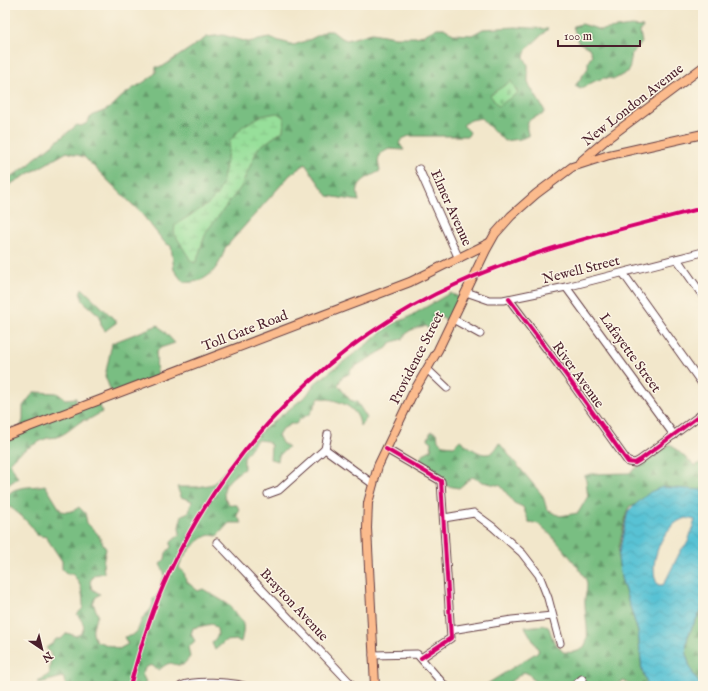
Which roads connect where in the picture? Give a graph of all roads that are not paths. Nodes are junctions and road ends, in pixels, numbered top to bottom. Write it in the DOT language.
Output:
graph roads {
  1 [pos="703,67"];
  2 [pos="703,134"];
  3 [pos="578,164"];
  4 [pos="419,169"];
  5 [pos="490,242"];
  6 [pos="703,252"];
  7 [pos="459,258"];
  8 [pos="677,259"];
  9 [pos="623,273"];
  10 [pos="566,287"];
  11 [pos="466,292"];
  12 [pos="703,296"];
  13 [pos="508,299"];
  14 [pos="453,319"];
  15 [pos="480,334"];
  16 [pos="427,369"];
  17 [pos="703,385"];
  18 [pos="447,388"];
  19 [pos="703,413"];
  20 [pos="328,434"];
  21 [pos="674,435"];
  22 [pos="5,436"];
  23 [pos="325,449"];
  24 [pos="386,449"];
  25 [pos="372,484"];
  26 [pos="268,494"];
  27 [pos="444,518"];
  28 [pos="217,542"];
  29 [pos="552,616"];
  30 [pos="451,630"];
  31 [pos="560,643"];
  32 [pos="373,655"];
  33 [pos="421,658"];
  34 [pos="228,685"];
  35 [pos="181,686"];
  36 [pos="244,686"];
  37 [pos="353,686"];
  38 [pos="375,686"];
  39 [pos="445,686"];
  40 [pos="574,686"];
  41 [pos="586,686"];
  1 -- 3 [label="main road, New London Avenue"];
  2 -- 3 [label="main road, Providence Street"];
  3 -- 5 [label="main road, Providence Street"];
  4 -- 7 [label="street, Elmer Avenue"];
  5 -- 7 [label="main road, Toll Gate Road"];
  5 -- 11 [label="main road, Providence Street"];
  6 -- 8 [label="street, Newell Street"];
  7 -- 22 [label="main road, Toll Gate Road"];
  8 -- 9 [label="street, Newell Street"];
  8 -- 12 [label="street"];
  9 -- 10 [label="street, Newell Street"];
  9 -- 17 [label="street"];
  10 -- 13 [label="street, Newell Street"];
  10 -- 21 [label="street, Lafayette Street"];
  11 -- 13 [label="street, Newell Street"];
  11 -- 14 [label="main road, Providence Street"];
  13 -- 21 [label="street, River Avenue"];
  14 -- 15 [label="street"];
  14 -- 16 [label="main road, Providence Street"];
  16 -- 18 [label="street"];
  16 -- 24 [label="main road, Providence Street"];
  19 -- 21 [label="street"];
  20 -- 23 [label="street"];
  23 -- 25 [label="street"];
  23 -- 26 [label="street"];
  24 -- 25 [label="main road, Providence Street"];
  24 -- 27 [label="street"];
  25 -- 32 [label="main road, Providence Street"];
  27 -- 29 [label="street"];
  27 -- 30 [label="street"];
  28 -- 37 [label="street, Brayton Avenue"];
  29 -- 30 [label="street"];
  29 -- 31 [label="street"];
  30 -- 33 [label="street"];
  32 -- 33 [label="street"];
  32 -- 38 [label="main road, Providence Street"];
  33 -- 39 [label="street"];
  34 -- 35 [label="street"];
  34 -- 36 [label="street"];
  40 -- 41 [label="street"];
}
